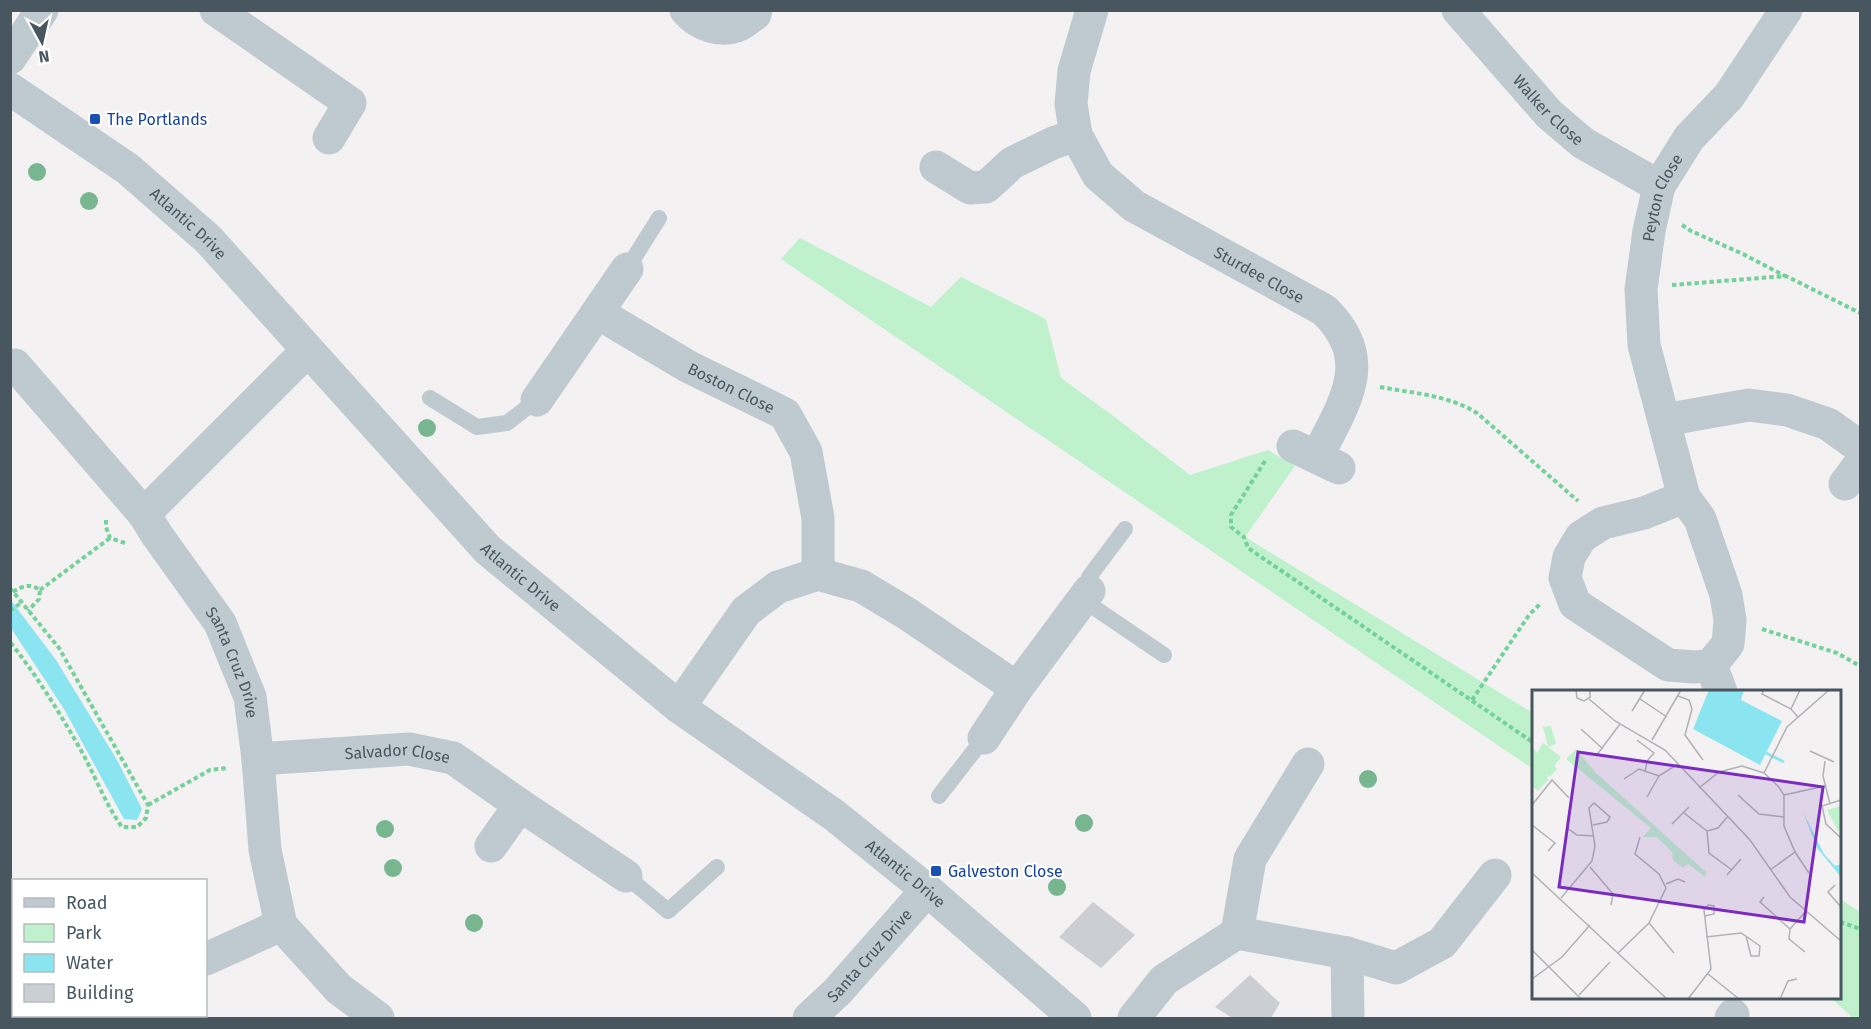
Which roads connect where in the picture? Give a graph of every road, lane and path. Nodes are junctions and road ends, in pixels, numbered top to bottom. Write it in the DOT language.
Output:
graph roads {
  1 [pos="42,10"];
  2 [pos="216,10"];
  3 [pos="686,10"];
  4 [pos="756,10"];
  5 [pos="1092,10"];
  6 [pos="1458,10"];
  7 [pos="1786,10"];
  8 [pos="10,58"];
  9 [pos="10,89"];
  10 [pos="1076,135"];
  11 [pos="329,138"];
  12 [pos="936,167"];
  13 [pos="1657,196"];
  14 [pos="659,218"];
  15 [pos="627,269"];
  16 [pos="1786,276"];
  17 [pos="1641,289"];
  18 [pos="598,313"];
  19 [pos="1860,313"];
  20 [pos="307,351"];
  21 [pos="15,365"];
  22 [pos="1351,380"];
  23 [pos="430,398"];
  24 [pos="537,400"];
  25 [pos="1664,420"];
  26 [pos="1860,447"];
  27 [pos="1316,457"];
  28 [pos="1684,497"];
  29 [pos="144,514"];
  30 [pos="1603,523"];
  31 [pos="1125,529"];
  32 [pos="110,538"];
  33 [pos="818,574"];
  34 [pos="1564,578"];
  35 [pos="12,590"];
  36 [pos="40,590"];
  37 [pos="1086,595"];
  38 [pos="22,602"];
  39 [pos="10,610"];
  40 [pos="28,611"];
  41 [pos="1730,620"];
  42 [pos="10,642"];
  43 [pos="1164,655"];
  44 [pos="1860,666"];
  45 [pos="1716,678"];
  46 [pos="1017,688"];
  47 [pos="1472,700"];
  48 [pos="679,707"];
  49 [pos="984,738"];
  50 [pos="1532,742"];
  51 [pos="258,762"];
  52 [pos="1308,764"];
  53 [pos="939,796"];
  54 [pos="148,805"];
  55 [pos="520,806"];
  56 [pos="491,846"];
  57 [pos="717,867"];
  58 [pos="1495,875"];
  59 [pos="626,876"];
  60 [pos="927,890"];
  61 [pos="1841,923"];
  62 [pos="281,925"];
  63 [pos="1860,929"];
  64 [pos="1237,933"];
  65 [pos="1347,953"];
  66 [pos="207,959"];
  67 [pos="378,1018"];
  68 [pos="809,1018"];
  69 [pos="1075,1018"];
  70 [pos="1134,1018"];
  71 [pos="1348,1018"];
  1 -- 8 [label="street"];
  2 -- 11 [label="street"];
  3 -- 4 [label="street"];
  5 -- 10 [label="street, Sturdee Close"];
  6 -- 13 [label="street, Walker Close"];
  7 -- 13 [label="street, Peyton Close"];
  9 -- 20 [label="street, Atlantic Drive"];
  10 -- 12 [label="street"];
  10 -- 22 [label="street, Sturdee Close"];
  13 -- 16 [label="path"];
  13 -- 17 [label="street, Peyton Close"];
  14 -- 15 [label="lane"];
  15 -- 18 [label="street"];
  16 -- 17 [label="path"];
  16 -- 19 [label="path"];
  17 -- 25 [label="street, Peyton Close"];
  18 -- 24 [label="street"];
  18 -- 33 [label="street, Boston Close"];
  20 -- 29 [label="street"];
  20 -- 48 [label="street, Atlantic Drive"];
  21 -- 29 [label="street, Santa Cruz Drive"];
  22 -- 27 [label="street, Sturdee Close"];
  22 -- 30 [label="path"];
  23 -- 24 [label="lane"];
  25 -- 26 [label="street"];
  25 -- 28 [label="street, Peyton Close"];
  27 -- 47 [label="path"];
  28 -- 30 [label="street"];
  28 -- 41 [label="street, Peyton Close"];
  29 -- 51 [label="street, Santa Cruz Drive"];
  30 -- 34 [label="street"];
  31 -- 37 [label="lane"];
  32 -- 36 [label="path"];
  33 -- 46 [label="street"];
  33 -- 48 [label="street"];
  34 -- 45 [label="street, Peyton Close"];
  34 -- 47 [label="path"];
  35 -- 36 [label="path"];
  35 -- 38 [label="path"];
  36 -- 40 [label="path"];
  37 -- 43 [label="lane"];
  37 -- 46 [label="street"];
  38 -- 39 [label="path"];
  38 -- 40 [label="path"];
  40 -- 54 [label="path"];
  41 -- 44 [label="path"];
  41 -- 45 [label="street, Peyton Close"];
  42 -- 54 [label="path"];
  46 -- 49 [label="street"];
  47 -- 50 [label="path"];
  48 -- 60 [label="street, Atlantic Drive"];
  49 -- 53 [label="lane"];
  51 -- 54 [label="path"];
  51 -- 55 [label="street, Salvador Close"];
  51 -- 62 [label="street, Santa Cruz Drive"];
  52 -- 64 [label="street"];
  55 -- 56 [label="street"];
  55 -- 59 [label="street, Salvador Close"];
  57 -- 59 [label="lane"];
  58 -- 65 [label="street"];
  60 -- 68 [label="street, Santa Cruz Drive"];
  60 -- 69 [label="street, Atlantic Drive"];
  61 -- 63 [label="path"];
  62 -- 66 [label="street"];
  62 -- 67 [label="street"];
  64 -- 65 [label="street"];
  64 -- 70 [label="street"];
  65 -- 71 [label="street"];
}
